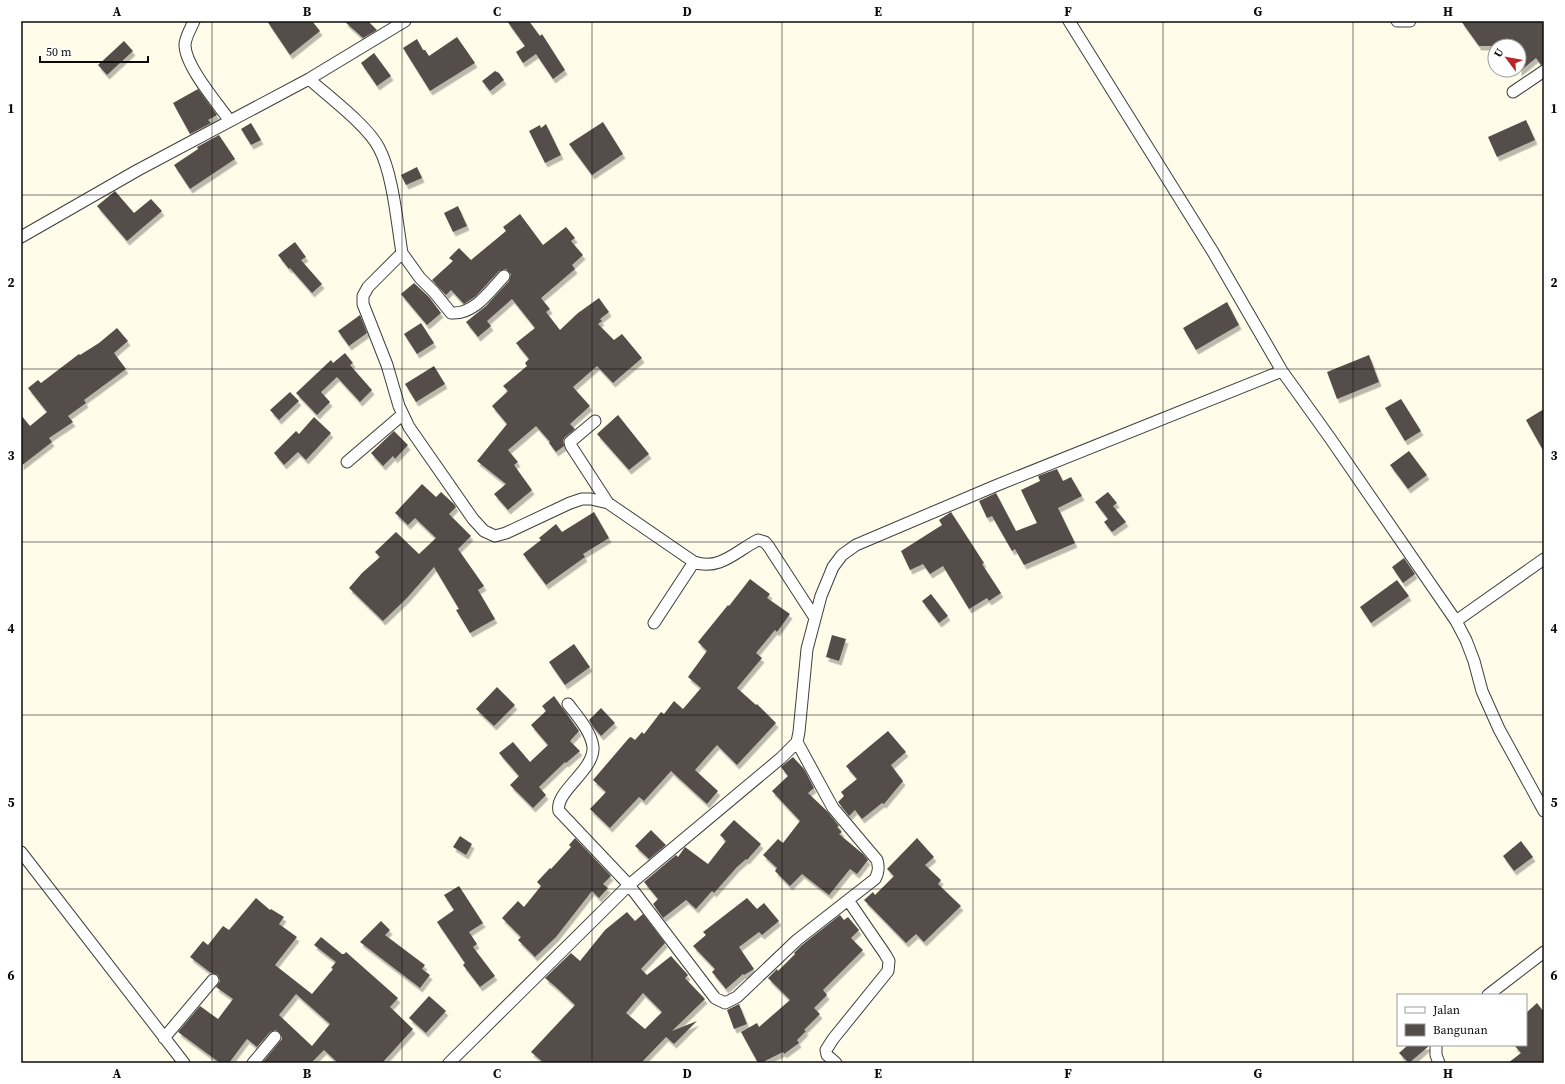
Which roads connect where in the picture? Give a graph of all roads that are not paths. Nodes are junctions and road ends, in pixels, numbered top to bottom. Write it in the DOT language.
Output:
graph roads {
  1 [pos="194,21"];
  2 [pos="1069,21"];
  3 [pos="1398,21"];
  4 [pos="1410,21"];
  5 [pos="399,23"];
  6 [pos="1544,71"];
  7 [pos="310,79"];
  8 [pos="1513,92"];
  9 [pos="230,121"];
  10 [pos="21,237"];
  11 [pos="402,253"];
  12 [pos="504,276"];
  13 [pos="1282,371"];
  14 [pos="402,415"];
  15 [pos="595,421"];
  16 [pos="347,462"];
  17 [pos="608,503"];
  18 [pos="1544,559"];
  19 [pos="694,562"];
  20 [pos="815,618"];
  21 [pos="1456,621"];
  22 [pos="654,623"];
  23 [pos="568,704"];
  24 [pos="797,742"];
  25 [pos="1544,811"];
  26 [pos="21,852"];
  27 [pos="629,886"];
  28 [pos="848,900"];
  29 [pos="1544,952"];
  30 [pos="213,980"];
  31 [pos="1489,994"];
  32 [pos="275,1037"];
  33 [pos="164,1038"];
  34 [pos="1436,1046"];
  35 [pos="184,1063"];
  36 [pos="253,1063"];
  37 [pos="449,1063"];
  38 [pos="836,1063"];
  39 [pos="1439,1063"];
  1 -- 9 [label="street"];
  2 -- 13 [label="street"];
  3 -- 4 [label="street"];
  5 -- 7 [label="street"];
  6 -- 8 [label="street"];
  7 -- 9 [label="street"];
  7 -- 11 [label="street"];
  9 -- 10 [label="street"];
  11 -- 12 [label="street"];
  11 -- 14 [label="street"];
  13 -- 20 [label="street"];
  13 -- 21 [label="street"];
  14 -- 16 [label="street"];
  14 -- 17 [label="street"];
  15 -- 17 [label="street"];
  17 -- 19 [label="street"];
  18 -- 21 [label="street"];
  19 -- 20 [label="street"];
  19 -- 22 [label="street"];
  20 -- 24 [label="street"];
  21 -- 25 [label="street"];
  23 -- 27 [label="street"];
  24 -- 27 [label="street"];
  24 -- 28 [label="street"];
  26 -- 33 [label="street"];
  27 -- 28 [label="street"];
  27 -- 37 [label="street"];
  28 -- 38 [label="street"];
  29 -- 31 [label="street"];
  30 -- 33 [label="street"];
  32 -- 36 [label="street"];
  33 -- 35 [label="street"];
  34 -- 39 [label="street"];
}
